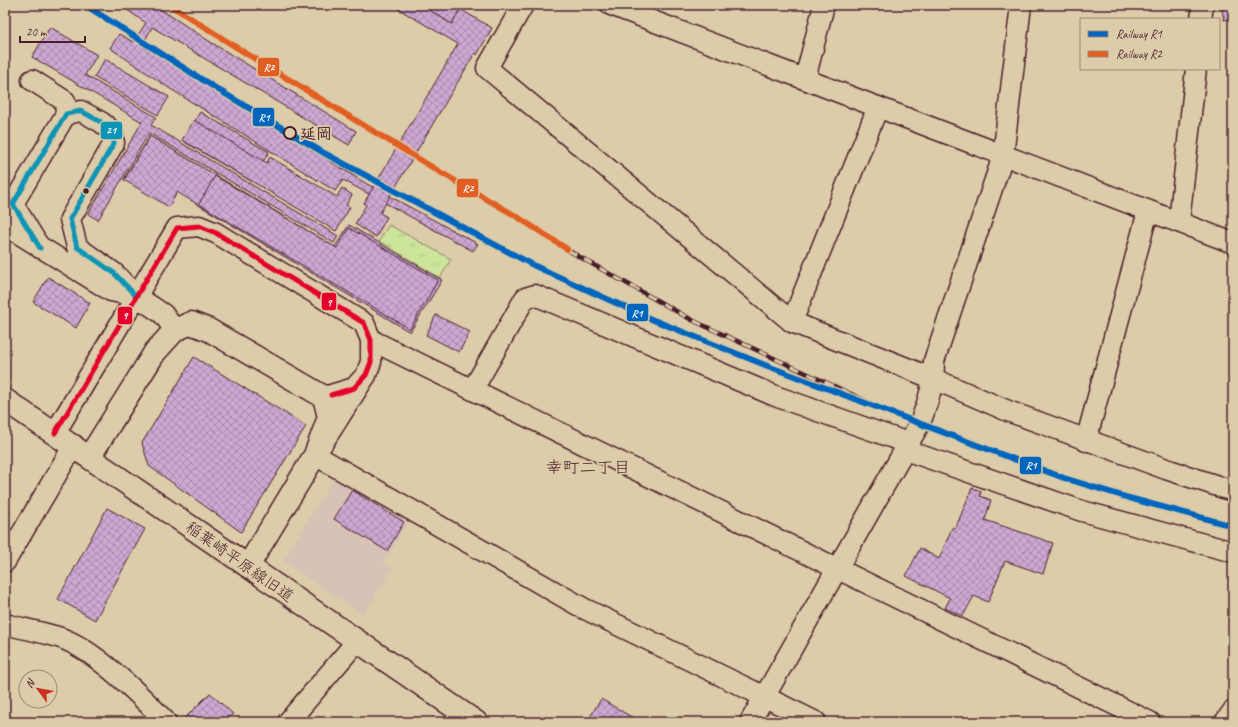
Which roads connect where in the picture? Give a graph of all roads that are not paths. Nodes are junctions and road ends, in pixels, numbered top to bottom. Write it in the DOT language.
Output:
graph roads {
  1 [pos="524,5"];
  2 [pos="611,5"];
  3 [pos="824,5"];
  4 [pos="1021,5"];
  5 [pos="1203,5"];
  6 [pos="1201,18"];
  7 [pos="1196,70"];
  8 [pos="805,79"];
  9 [pos="32,80"];
  10 [pos="878,107"];
  11 [pos="66,114"];
  12 [pos="1003,156"];
  13 [pos="9,205"];
  14 [pos="1148,211"];
  15 [pos="1179,222"];
  16 [pos="5,225"];
  17 [pos="1233,243"];
  18 [pos="40,248"];
  19 [pos="136,296"];
  20 [pos="792,322"];
  21 [pos="175,330"];
  22 [pos="371,340"];
  23 [pos="366,375"];
  24 [pos="934,379"];
  25 [pos="473,389"];
  26 [pos="324,398"];
  27 [pos="5,400"];
  28 [pos="56,433"];
  29 [pos="1086,441"];
  30 [pos="907,446"];
  31 [pos="82,451"];
  32 [pos="315,455"];
  33 [pos="1233,491"];
  34 [pos="1233,552"];
  35 [pos="5,562"];
  36 [pos="248,566"];
  37 [pos="837,568"];
  38 [pos="5,624"];
  39 [pos="357,641"];
  40 [pos="764,697"];
  41 [pos="1233,711"];
  42 [pos="166,722"];
  43 [pos="288,722"];
  44 [pos="476,722"];
  45 [pos="750,722"];
  46 [pos="816,722"];
  47 [pos="1150,722"];
  48 [pos="1225,722"];
  1 -- 20 [label="street"];
  2 -- 8 [label="street"];
  3 -- 8 [label="street"];
  4 -- 12 [label="street"];
  5 -- 6 [label="street"];
  7 -- 15 [label="street"];
  8 -- 10 [label="street"];
  9 -- 11 [label="street"];
  10 -- 12 [label="street"];
  10 -- 20 [label="street"];
  11 -- 13 [label="street"];
  11 -- 19 [label="street"];
  12 -- 14 [label="street"];
  12 -- 24 [label="street"];
  13 -- 18 [label="street"];
  14 -- 15 [label="street"];
  14 -- 29 [label="street"];
  15 -- 17 [label="street"];
  16 -- 18 [label="street"];
  18 -- 19 [label="street"];
  19 -- 21 [label="street"];
  19 -- 22 [label="street"];
  19 -- 28 [label="street"];
  20 -- 24 [label="street"];
  21 -- 26 [label="street"];
  21 -- 31 [label="street"];
  22 -- 23 [label="street"];
  22 -- 25 [label="street"];
  23 -- 26 [label="street"];
  23 -- 32 [label="street"];
  24 -- 29 [label="street"];
  24 -- 30 [label="street"];
  25 -- 30 [label="street"];
  25 -- 37 [label="street"];
  26 -- 32 [label="street"];
  27 -- 28 [label="street, 稲葉崎平原線旧道"];
  28 -- 31 [label="street, 稲葉崎平原線旧道"];
  29 -- 33 [label="street"];
  30 -- 34 [label="street"];
  30 -- 37 [label="street"];
  31 -- 35 [label="street"];
  31 -- 36 [label="street, 稲葉崎平原線旧道"];
  32 -- 36 [label="street"];
  32 -- 40 [label="street"];
  36 -- 39 [label="street, 稲葉崎平原線旧道"];
  37 -- 40 [label="street"];
  37 -- 47 [label="street"];
  38 -- 42 [label="street"];
  39 -- 43 [label="street"];
  39 -- 44 [label="street, 稲葉崎平原線旧道"];
  40 -- 45 [label="street"];
  40 -- 46 [label="street"];
  41 -- 48 [label="street"];
}
